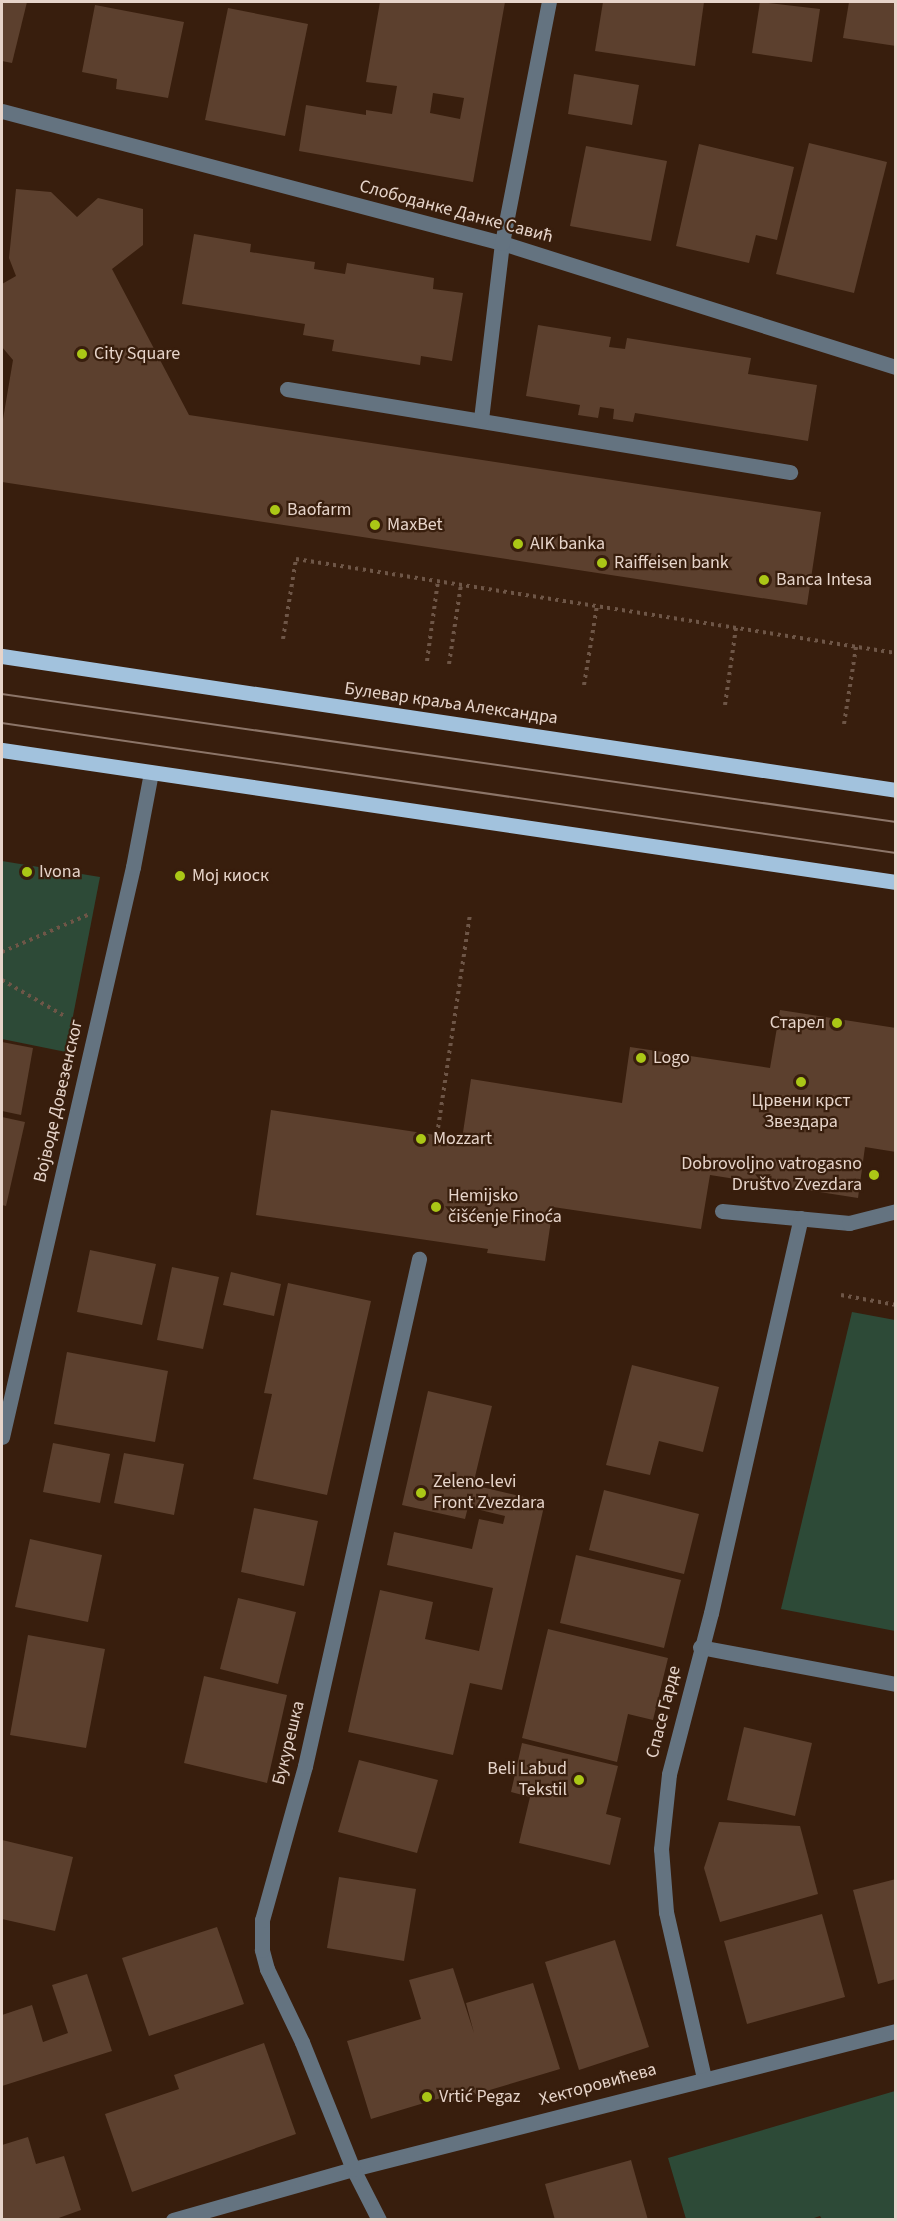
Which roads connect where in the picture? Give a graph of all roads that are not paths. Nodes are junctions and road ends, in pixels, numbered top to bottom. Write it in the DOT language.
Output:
graph roads {
  1 [pos="549,2"];
  2 [pos="2,111"];
  3 [pos="502,243"];
  4 [pos="896,367"];
  5 [pos="287,389"];
  6 [pos="481,419"];
  7 [pos="790,472"];
  8 [pos="2,656"];
  9 [pos="2,750"];
  10 [pos="151,773"];
  11 [pos="896,790"];
  12 [pos="896,882"];
  13 [pos="722,1211"];
  14 [pos="896,1211"];
  15 [pos="801,1218"];
  16 [pos="419,1258"];
  17 [pos="2,1437"];
  18 [pos="700,1647"];
  19 [pos="896,1684"];
  20 [pos="896,2031"];
  21 [pos="704,2078"];
  22 [pos="353,2169"];
  23 [pos="173,2220"];
  24 [pos="379,2220"];
  1 -- 3 [label="street"];
  2 -- 3 [label="street, Слободанке Данке Савић"];
  3 -- 4 [label="street, Слободанке Данке Савић"];
  3 -- 6 [label="street"];
  5 -- 6 [label="street"];
  6 -- 7 [label="street"];
  8 -- 11 [label="main road, Булевар краља Александра"];
  9 -- 10 [label="main road"];
  10 -- 12 [label="main road"];
  10 -- 17 [label="street, Војводе Довезенског"];
  13 -- 15 [label="street"];
  14 -- 15 [label="street"];
  15 -- 18 [label="street, Спасе Гарде"];
  16 -- 22 [label="street, Букурешка"];
  18 -- 19 [label="street"];
  18 -- 21 [label="street, Спасе Гарде"];
  20 -- 21 [label="street, Хекторовићева"];
  21 -- 22 [label="street, Хекторовићева"];
  22 -- 23 [label="street, Хекторовићева"];
  22 -- 24 [label="street, Букурешка"];
}
